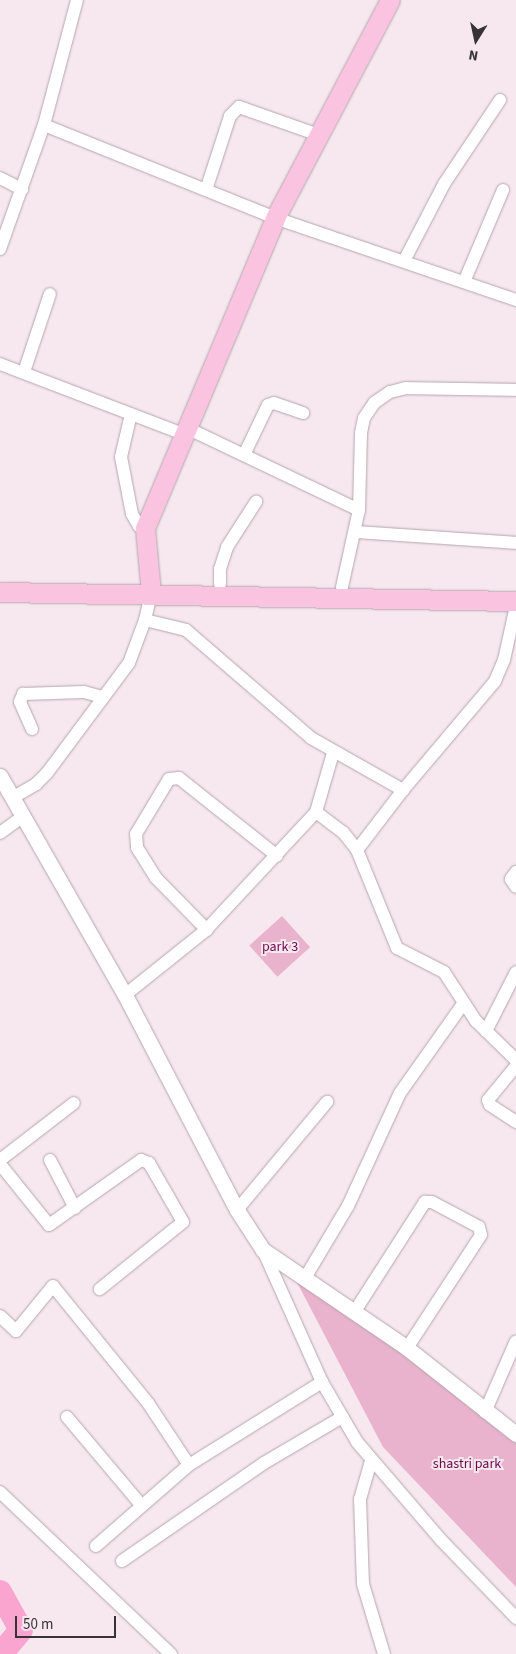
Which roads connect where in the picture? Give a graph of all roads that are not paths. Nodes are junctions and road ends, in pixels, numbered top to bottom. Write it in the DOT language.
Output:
graph roads {
  1 [pos="76,0"];
  2 [pos="390,0"];
  3 [pos="500,100"];
  4 [pos="44,125"];
  5 [pos="319,135"];
  6 [pos="0,178"];
  7 [pos="22,189"];
  8 [pos="206,190"];
  9 [pos="503,190"];
  10 [pos="275,218"];
  11 [pos="0,249"];
  12 [pos="404,261"];
  13 [pos="464,282"];
  14 [pos="50,294"];
  15 [pos="516,300"];
  16 [pos="0,364"];
  17 [pos="24,372"];
  18 [pos="516,390"];
  19 [pos="303,413"];
  20 [pos="131,414"];
  21 [pos="188,432"];
  22 [pos="244,455"];
  23 [pos="256,502"];
  24 [pos="359,510"];
  25 [pos="145,528"];
  26 [pos="355,532"];
  27 [pos="516,542"];
  28 [pos="0,581"];
  29 [pos="220,584"];
  30 [pos="342,587"];
  31 [pos="150,588"];
  32 [pos="516,590"];
  33 [pos="0,592"];
  34 [pos="516,601"];
  35 [pos="516,606"];
  36 [pos="145,620"];
  37 [pos="103,697"];
  38 [pos="32,729"];
  39 [pos="333,753"];
  40 [pos="0,776"];
  41 [pos="403,790"];
  42 [pos="12,798"];
  43 [pos="316,812"];
  44 [pos="22,816"];
  45 [pos="0,833"];
  46 [pos="357,850"];
  47 [pos="277,856"];
  48 [pos="516,872"];
  49 [pos="516,887"];
  50 [pos="207,930"];
  51 [pos="516,972"];
  52 [pos="125,995"];
  53 [pos="464,1004"];
  54 [pos="486,1031"];
  55 [pos="516,1060"];
  56 [pos="516,1066"];
  57 [pos="327,1102"];
  58 [pos="74,1103"];
  59 [pos="516,1122"];
  60 [pos="0,1160"];
  61 [pos="50,1160"];
  62 [pos="0,1164"];
  63 [pos="75,1208"];
  64 [pos="237,1210"];
  65 [pos="263,1250"];
  66 [pos="305,1278"];
  67 [pos="100,1289"];
  68 [pos="355,1311"];
  69 [pos="0,1316"];
  70 [pos="516,1342"];
  71 [pos="406,1348"];
  72 [pos="322,1382"];
  73 [pos="485,1412"];
  74 [pos="67,1417"];
  75 [pos="342,1417"];
  76 [pos="516,1434"];
  77 [pos="371,1461"];
  78 [pos="189,1465"];
  79 [pos="0,1492"];
  80 [pos="141,1505"];
  81 [pos="96,1546"];
  82 [pos="122,1561"];
  83 [pos="516,1618"];
  84 [pos="171,1654"];
  85 [pos="384,1654"];
  1 -- 4 [label="street"];
  2 -- 5 [label="main road"];
  3 -- 12 [label="street"];
  4 -- 7 [label="street"];
  4 -- 8 [label="street"];
  5 -- 8 [label="street"];
  5 -- 10 [label="main road"];
  6 -- 7 [label="street"];
  7 -- 11 [label="street"];
  8 -- 10 [label="street"];
  9 -- 13 [label="street"];
  10 -- 12 [label="street"];
  10 -- 21 [label="main road"];
  12 -- 13 [label="street"];
  13 -- 15 [label="street"];
  14 -- 17 [label="street"];
  16 -- 17 [label="street"];
  17 -- 20 [label="street"];
  18 -- 24 [label="street"];
  19 -- 22 [label="street"];
  20 -- 21 [label="street"];
  20 -- 25 [label="street"];
  21 -- 22 [label="street"];
  21 -- 25 [label="main road"];
  22 -- 24 [label="street"];
  23 -- 29 [label="street"];
  24 -- 26 [label="street"];
  25 -- 31 [label="main road"];
  26 -- 27 [label="street"];
  26 -- 30 [label="street"];
  28 -- 31 [label="main road"];
  29 -- 30 [label="main road"];
  29 -- 31 [label="main road"];
  30 -- 32 [label="main road"];
  31 -- 33 [label="main road"];
  31 -- 34 [label="main road"];
  31 -- 36 [label="street"];
  35 -- 41 [label="street"];
  36 -- 37 [label="street"];
  36 -- 39 [label="street"];
  37 -- 38 [label="street"];
  37 -- 42 [label="street"];
  39 -- 41 [label="street"];
  39 -- 43 [label="street"];
  40 -- 42 [label="street"];
  41 -- 46 [label="street"];
  42 -- 44 [label="street"];
  43 -- 46 [label="street"];
  43 -- 47 [label="street"];
  44 -- 45 [label="street"];
  44 -- 52 [label="street"];
  46 -- 53 [label="street"];
  47 -- 50 [label="street"];
  47 -- 50 [label="street"];
  48 -- 49 [label="street"];
  50 -- 52 [label="street"];
  51 -- 54 [label="street"];
  52 -- 64 [label="street"];
  53 -- 54 [label="street"];
  53 -- 66 [label="street"];
  54 -- 55 [label="street"];
  56 -- 59 [label="street"];
  57 -- 64 [label="street"];
  58 -- 60 [label="street"];
  61 -- 63 [label="street"];
  62 -- 63 [label="street"];
  63 -- 67 [label="street"];
  64 -- 65 [label="street"];
  65 -- 66 [label="street"];
  65 -- 72 [label="street"];
  66 -- 68 [label="street"];
  68 -- 71 [label="street"];
  68 -- 71 [label="street"];
  69 -- 78 [label="street"];
  70 -- 73 [label="street"];
  71 -- 73 [label="street"];
  72 -- 75 [label="street"];
  72 -- 78 [label="street"];
  73 -- 76 [label="street"];
  74 -- 80 [label="street"];
  75 -- 77 [label="street"];
  75 -- 82 [label="street"];
  77 -- 83 [label="street"];
  77 -- 85 [label="street"];
  78 -- 80 [label="street"];
  79 -- 84 [label="street"];
  80 -- 81 [label="street"];
}
